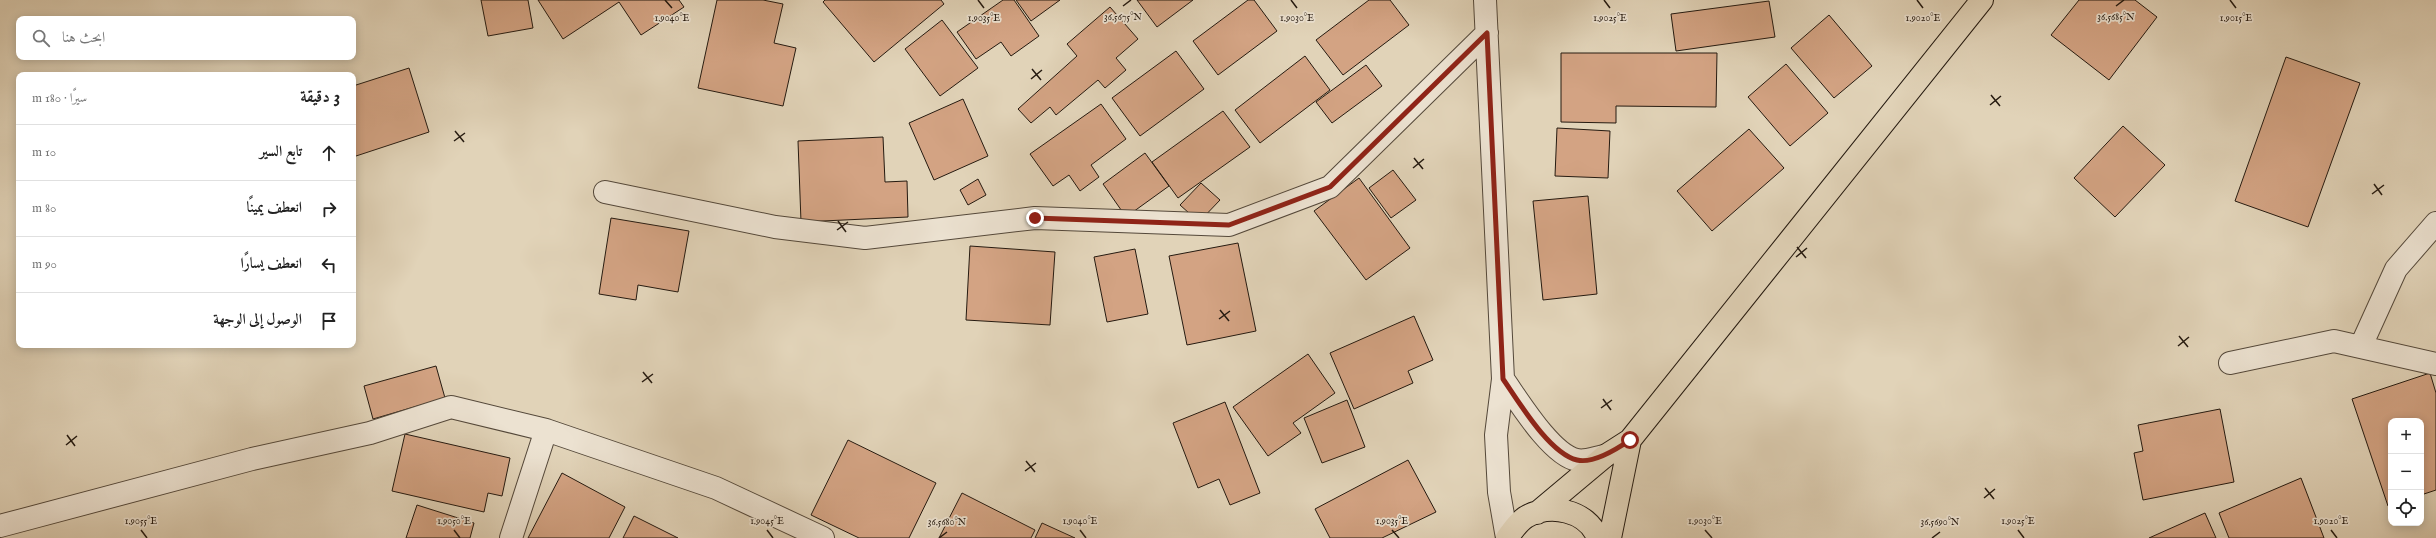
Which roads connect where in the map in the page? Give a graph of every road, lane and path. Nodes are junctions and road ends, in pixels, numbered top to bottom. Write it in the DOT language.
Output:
graph roads {
  1 [pos="1485,0"];
  2 [pos="1982,0"];
  3 [pos="1487,33"];
  4 [pos="605,192"];
  5 [pos="2436,223"];
  6 [pos="2361,346"];
  7 [pos="2230,363"];
  8 [pos="2436,364"];
  9 [pos="1503,379"];
  10 [pos="546,430"];
  11 [pos="1630,440"];
  12 [pos="1605,456"];
  13 [pos="1537,513"];
  14 [pos="0,526"];
  15 [pos="511,538"];
  16 [pos="824,538"];
  17 [pos="1507,538"];
  18 [pos="1598,538"];
  19 [pos="1610,538"];
  1 -- 3 [label="street"];
  2 -- 11 [label="main road"];
  3 -- 4 [label="street"];
  3 -- 9 [label="street"];
  5 -- 6 [label="street"];
  6 -- 7 [label="street"];
  6 -- 8 [label="street"];
  9 -- 12 [label="street"];
  9 -- 17 [label="street"];
  10 -- 14 [label="street"];
  10 -- 15 [label="street"];
  10 -- 16 [label="street"];
  11 -- 12 [label="main road"];
  11 -- 19 [label="main road"];
  12 -- 13 [label="main road"];
  13 -- 17 [label="main road"];
  13 -- 18 [label="main road"];
}
